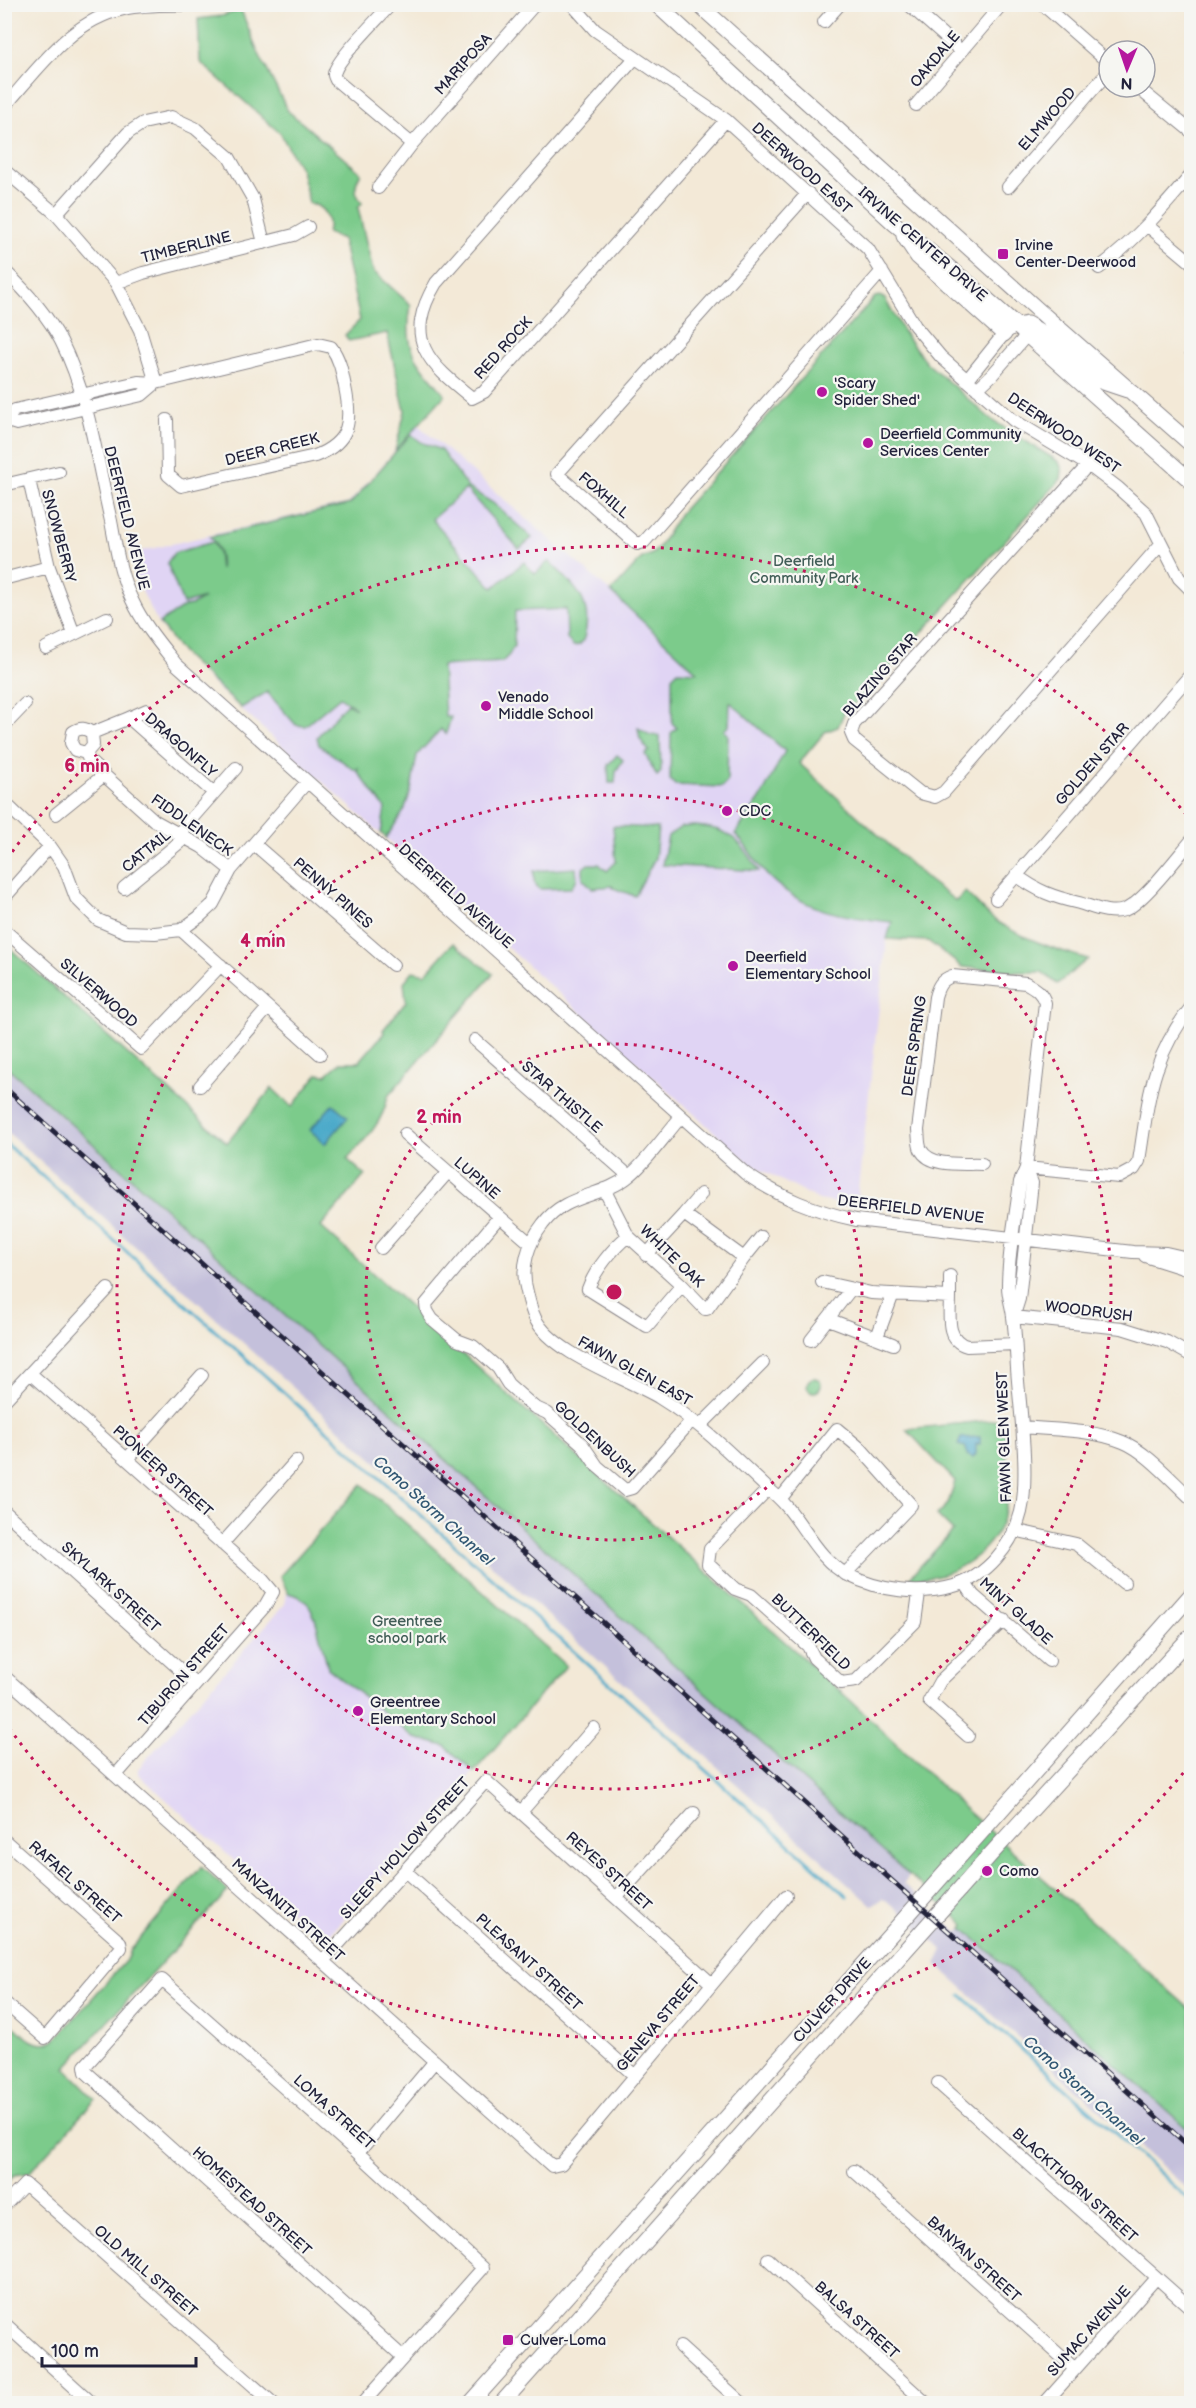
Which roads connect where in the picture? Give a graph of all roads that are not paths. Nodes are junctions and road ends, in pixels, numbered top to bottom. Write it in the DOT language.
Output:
graph roads {
  1 [pos="203,4"];
  2 [pos="391,4"];
  3 [pos="535,4"];
  4 [pos="572,4"];
  5 [pos="656,4"];
  6 [pos="698,4"];
  7 [pos="840,4"];
  8 [pos="908,4"];
  9 [pos="1002,4"];
  10 [pos="1042,4"];
  11 [pos="155,6"];
  12 [pos="824,22"];
  13 [pos="961,51"];
  14 [pos="1097,52"];
  15 [pos="634,58"];
  16 [pos="1097,85"];
  17 [pos="1151,99"];
  18 [pos="916,105"];
  19 [pos="4,106"];
  20 [pos="726,120"];
  21 [pos="1191,132"];
  22 [pos="412,144"];
  23 [pos="4,170"];
  24 [pos="1191,174"];
  25 [pos="1008,187"];
  26 [pos="378,188"];
  27 [pos="808,193"];
  28 [pos="56,214"];
  29 [pos="1148,226"];
  30 [pos="308,227"];
  31 [pos="264,243"];
  32 [pos="1191,263"];
  33 [pos="1099,268"];
  34 [pos="4,270"];
  35 [pos="882,270"];
  36 [pos="116,283"];
  37 [pos="1045,315"];
  38 [pos="1020,331"];
  39 [pos="156,383"];
  40 [pos="972,385"];
  41 [pos="1133,392"];
  42 [pos="82,395"];
  43 [pos="85,408"];
  44 [pos="5,420"];
  45 [pos="167,420"];
  46 [pos="1191,445"];
  47 [pos="1088,465"];
  48 [pos="59,472"];
  49 [pos="29,480"];
  50 [pos="1191,482"];
  51 [pos="4,485"];
  52 [pos="1161,544"];
  53 [pos="49,567"];
  54 [pos="5,578"];
  55 [pos="1191,591"];
  56 [pos="107,618"];
  57 [pos="74,633"];
  58 [pos="46,648"];
  59 [pos="1191,673"];
  60 [pos="25,704"];
  61 [pos="147,710"];
  62 [pos="129,718"];
  63 [pos="5,724"];
  64 [pos="93,733"];
  65 [pos="86,753"];
  66 [pos="236,768"];
  67 [pos="104,775"];
  68 [pos="307,782"];
  69 [pos="214,794"];
  70 [pos="4,802"];
  71 [pos="56,814"];
  72 [pos="183,835"];
  73 [pos="1191,840"];
  74 [pos="254,844"];
  75 [pos="50,846"];
  76 [pos="231,870"];
  77 [pos="1016,875"];
  78 [pos="124,888"];
  79 [pos="4,898"];
  80 [pos="996,899"];
  81 [pos="4,930"];
  82 [pos="181,930"];
  83 [pos="221,965"];
  84 [pos="393,965"];
  85 [pos="1191,1006"];
  86 [pos="268,1008"];
  87 [pos="475,1040"];
  88 [pos="320,1054"];
  89 [pos="200,1086"];
  90 [pos="680,1118"];
  91 [pos="405,1134"];
  92 [pos="982,1164"];
  93 [pos="1026,1168"];
  94 [pos="448,1172"];
  95 [pos="629,1176"];
  96 [pos="604,1190"];
  97 [pos="701,1194"];
  98 [pos="684,1215"];
  99 [pos="499,1217"];
  100 [pos="628,1236"];
  101 [pos="761,1238"];
  102 [pos="1020,1238"];
  103 [pos="530,1243"];
  104 [pos="381,1248"];
  105 [pos="1133,1252"];
  106 [pos="646,1255"];
  107 [pos="744,1258"];
  108 [pos="1191,1259"];
  109 [pos="1191,1271"];
  110 [pos="950,1276"];
  111 [pos="822,1282"];
  112 [pos="682,1285"];
  113 [pos="108,1289"];
  114 [pos="851,1289"];
  115 [pos="893,1294"];
  116 [pos="950,1297"];
  117 [pos="1013,1317"];
  118 [pos="828,1319"];
  119 [pos="877,1338"];
  120 [pos="811,1340"];
  121 [pos="893,1344"];
  122 [pos="1015,1344"];
  123 [pos="1191,1356"];
  124 [pos="763,1363"];
  125 [pos="31,1374"];
  126 [pos="202,1375"];
  127 [pos="4,1401"];
  128 [pos="696,1423"];
  129 [pos="1022,1427"];
  130 [pos="127,1459"];
  131 [pos="296,1461"];
  132 [pos="768,1489"];
  133 [pos="781,1498"];
  134 [pos="1191,1499"];
  135 [pos="4,1511"];
  136 [pos="1014,1530"];
  137 [pos="222,1544"];
  138 [pos="845,1574"];
  139 [pos="965,1583"];
  140 [pos="1124,1583"];
  141 [pos="273,1592"];
  142 [pos="919,1593"];
  143 [pos="1191,1594"];
  144 [pos="1004,1620"];
  145 [pos="1191,1635"];
  146 [pos="1048,1661"];
  147 [pos="4,1676"];
  148 [pos="196,1684"];
  149 [pos="594,1728"];
  150 [pos="968,1736"];
  151 [pos="116,1775"];
  152 [pos="486,1781"];
  153 [pos="521,1812"];
  154 [pos="694,1813"];
  155 [pos="4,1840"];
  156 [pos="405,1871"];
  157 [pos="786,1896"];
  158 [pos="617,1897"];
  159 [pos="323,1961"];
  160 [pos="162,1980"];
  161 [pos="712,1984"];
  162 [pos="4,2002"];
  163 [pos="435,2061"];
  164 [pos="633,2075"];
  165 [pos="938,2083"];
  166 [pos="358,2154"];
  167 [pos="552,2166"];
  168 [pos="854,2171"];
  169 [pos="4,2206"];
  170 [pos="768,2259"];
  171 [pos="1156,2278"];
  172 [pos="1191,2309"];
  173 [pos="4,2323"];
  174 [pos="680,2347"];
  175 [pos="403,2357"];
  176 [pos="1075,2369"];
  177 [pos="93,2403"];
  178 [pos="274,2403"];
  179 [pos="362,2403"];
  180 [pos="470,2403"];
  181 [pos="501,2403"];
  182 [pos="743,2403"];
  183 [pos="927,2403"];
  184 [pos="1044,2403"];
  1 -- 11 [label="street"];
  2 -- 22 [label="street"];
  3 -- 22 [label="street, MARIPOSA"];
  4 -- 15 [label="street, DEERWOOD EAST"];
  5 -- 38 [label="main road, IRVINE CENTER DRIVE"];
  6 -- 37 [label="main road, IRVINE CENTER DRIVE"];
  7 -- 12 [label="street"];
  8 -- 13 [label="street"];
  9 -- 13 [label="street, OAKDALE"];
  10 -- 14 [label="street"];
  11 -- 19 [label="street"];
  13 -- 18 [label="street, OAKDALE"];
  15 -- 20 [label="street, DEERWOOD EAST"];
  15 -- 20 [label="street, RED ROCK"];
  16 -- 25 [label="street, ELMWOOD"];
  17 -- 21 [label="street"];
  20 -- 27 [label="street, DEERWOOD EAST"];
  22 -- 26 [label="street, MARIPOSA"];
  23 -- 28 [label="street"];
  24 -- 29 [label="street"];
  27 -- 35 [label="street, DEERWOOD EAST"];
  27 -- 35 [label="street, FOXHILL"];
  28 -- 31 [label="street"];
  28 -- 36 [label="street"];
  29 -- 32 [label="street"];
  29 -- 33 [label="street"];
  30 -- 31 [label="street, TIMBERLINE"];
  31 -- 36 [label="street, TIMBERLINE"];
  34 -- 42 [label="street, DEERFIELD AVENUE"];
  35 -- 40 [label="street, DEERWOOD EAST"];
  36 -- 39 [label="street"];
  37 -- 38 [label="street"];
  37 -- 41 [label="main road, IRVINE CENTER DRIVE"];
  38 -- 40 [label="street"];
  38 -- 40 [label="street"];
  38 -- 41 [label="main road"];
  38 -- 50 [label="main road, IRVINE CENTER DRIVE"];
  39 -- 42 [label="street, DEER CREEK"];
  39 -- 43 [label="street, DEER CREEK"];
  39 -- 45 [label="street, DEER CREEK"];
  40 -- 47 [label="street, DEERWOOD WEST"];
  41 -- 46 [label="main road, IRVINE CENTER DRIVE"];
  42 -- 43 [label="street, DEERFIELD AVENUE"];
  42 -- 44 [label="street, DEER CREEK"];
  43 -- 44 [label="street, DEER CREEK"];
  43 -- 68 [label="street, DEERFIELD AVENUE"];
  47 -- 52 [label="street, DEERWOOD WEST"];
  47 -- 52 [label="street, BLAZING STAR"];
  48 -- 49 [label="street, SNOWBERRY"];
  49 -- 51 [label="street, SNOWBERRY"];
  49 -- 53 [label="street, SNOWBERRY"];
  52 -- 55 [label="street, DEERWOOD WEST"];
  53 -- 54 [label="street"];
  53 -- 57 [label="street, SNOWBERRY"];
  56 -- 57 [label="street"];
  57 -- 58 [label="street"];
  59 -- 77 [label="street, GOLDEN STAR"];
  60 -- 63 [label="street"];
  61 -- 62 [label="street, DRAGONFLY"];
  62 -- 64 [label="street, DRAGONFLY"];
  62 -- 69 [label="street, DRAGONFLY"];
  64 -- 65 [label="street"];
  64 -- 65 [label="street, FIDDLENECK"];
  65 -- 67 [label="street, FIDDLENECK"];
  66 -- 69 [label="street, DRAGONFLY"];
  67 -- 71 [label="street"];
  67 -- 72 [label="street, FIDDLENECK"];
  68 -- 74 [label="street"];
  68 -- 90 [label="street, DEERFIELD AVENUE"];
  69 -- 72 [label="street, DRAGONFLY"];
  70 -- 75 [label="street"];
  72 -- 76 [label="street, FIDDLENECK"];
  72 -- 78 [label="street, CATTAIL"];
  73 -- 77 [label="street"];
  74 -- 76 [label="street"];
  74 -- 84 [label="street, PENNY PINES"];
  75 -- 79 [label="street"];
  75 -- 82 [label="street"];
  76 -- 82 [label="street"];
  77 -- 80 [label="street, GOLDEN STAR"];
  81 -- 83 [label="street, SILVERWOOD"];
  82 -- 83 [label="street"];
  83 -- 86 [label="street"];
  85 -- 93 [label="street"];
  86 -- 88 [label="street"];
  86 -- 89 [label="street"];
  87 -- 95 [label="street, STAR THISTLE"];
  90 -- 95 [label="street, FAWN GLEN EAST"];
  90 -- 102 [label="street, DEERFIELD AVENUE"];
  91 -- 94 [label="street, LUPINE"];
  92 -- 93 [label="street, DEER SPRING"];
  93 -- 102 [label="street, DEER SPRING"];
  94 -- 99 [label="street, LUPINE"];
  94 -- 104 [label="street"];
  95 -- 96 [label="street, FAWN GLEN EAST"];
  96 -- 100 [label="street, WHITE OAK"];
  96 -- 103 [label="street, FAWN GLEN EAST"];
  97 -- 98 [label="street"];
  98 -- 106 [label="street"];
  98 -- 107 [label="street"];
  99 -- 103 [label="street, LUPINE"];
  99 -- 128 [label="street, GOLDENBUSH"];
  100 -- 106 [label="street, WHITE OAK"];
  100 -- 112 [label="street"];
  101 -- 107 [label="street"];
  102 -- 105 [label="street, DEERFIELD AVENUE"];
  102 -- 117 [label="street, FAWN GLEN WEST"];
  103 -- 128 [label="street, FAWN GLEN EAST"];
  105 -- 108 [label="street, DEERFIELD AVENUE"];
  105 -- 109 [label="street, DEERFIELD AVENUE"];
  106 -- 112 [label="street, WHITE OAK"];
  107 -- 112 [label="street, WHITE OAK"];
  110 -- 116 [label="street"];
  111 -- 114 [label="street"];
  113 -- 125 [label="street"];
  114 -- 115 [label="street"];
  114 -- 118 [label="street"];
  115 -- 116 [label="street"];
  115 -- 119 [label="street"];
  116 -- 122 [label="street"];
  117 -- 122 [label="street, FAWN GLEN WEST"];
  117 -- 123 [label="street, WOODRUSH"];
  118 -- 119 [label="street"];
  118 -- 120 [label="street"];
  119 -- 121 [label="street"];
  122 -- 129 [label="street, FAWN GLEN WEST"];
  124 -- 128 [label="street"];
  125 -- 127 [label="street"];
  125 -- 130 [label="street, PIONEER STREET"];
  126 -- 130 [label="street"];
  128 -- 132 [label="street, FAWN GLEN EAST"];
  129 -- 134 [label="street"];
  129 -- 136 [label="street, FAWN GLEN WEST"];
  130 -- 137 [label="street, PIONEER STREET"];
  131 -- 137 [label="street"];
  132 -- 133 [label="street, FAWN GLEN WEST"];
  132 -- 142 [label="street, BUTTERFIELD"];
  133 -- 138 [label="street, FAWN GLEN WEST"];
  133 -- 138 [label="street"];
  135 -- 148 [label="street, SKYLARK STREET"];
  136 -- 139 [label="street, FAWN GLEN WEST"];
  136 -- 140 [label="street"];
  137 -- 141 [label="street, PIONEER STREET"];
  138 -- 142 [label="street, FAWN GLEN WEST"];
  139 -- 142 [label="street, FAWN GLEN WEST"];
  139 -- 144 [label="street, MINT GLADE"];
  141 -- 148 [label="street, TIBURON STREET"];
  143 -- 180 [label="main road, CULVER DRIVE"];
  144 -- 146 [label="street, MINT GLADE"];
  144 -- 150 [label="street"];
  145 -- 181 [label="main road, CULVER DRIVE"];
  147 -- 151 [label="street, MANZANITA STREET"];
  148 -- 151 [label="street, TIBURON STREET"];
  149 -- 153 [label="street"];
  151 -- 159 [label="street, MANZANITA STREET"];
  152 -- 153 [label="street, REYES STREET"];
  152 -- 156 [label="street, SLEEPY HOLLOW STREET"];
  153 -- 158 [label="street, REYES STREET"];
  154 -- 158 [label="street"];
  155 -- 162 [label="street, RAFAEL STREET"];
  156 -- 159 [label="street, SLEEPY HOLLOW STREET"];
  156 -- 164 [label="street, PLEASANT STREET"];
  157 -- 161 [label="street, GENEVA STREET"];
  158 -- 161 [label="street, REYES STREET"];
  159 -- 163 [label="street, MANZANITA STREET"];
  160 -- 166 [label="street, LOMA STREET"];
  160 -- 175 [label="street, HOMESTEAD STREET"];
  161 -- 164 [label="street, GENEVA STREET"];
  163 -- 166 [label="street"];
  163 -- 167 [label="street, MANZANITA STREET"];
  164 -- 167 [label="street, GENEVA STREET"];
  165 -- 171 [label="street, BLACKTHORN STREET"];
  166 -- 175 [label="street, LOMA STREET"];
  168 -- 176 [label="street, BANYAN STREET"];
  169 -- 178 [label="street, OLD MILL STREET"];
  170 -- 183 [label="street, BALSA STREET"];
  171 -- 172 [label="street, BLACKTHORN STREET"];
  171 -- 176 [label="street, SUMAC AVENUE"];
  173 -- 177 [label="street"];
  174 -- 182 [label="street"];
  175 -- 179 [label="street"];
  176 -- 184 [label="street, SUMAC AVENUE"];
}
